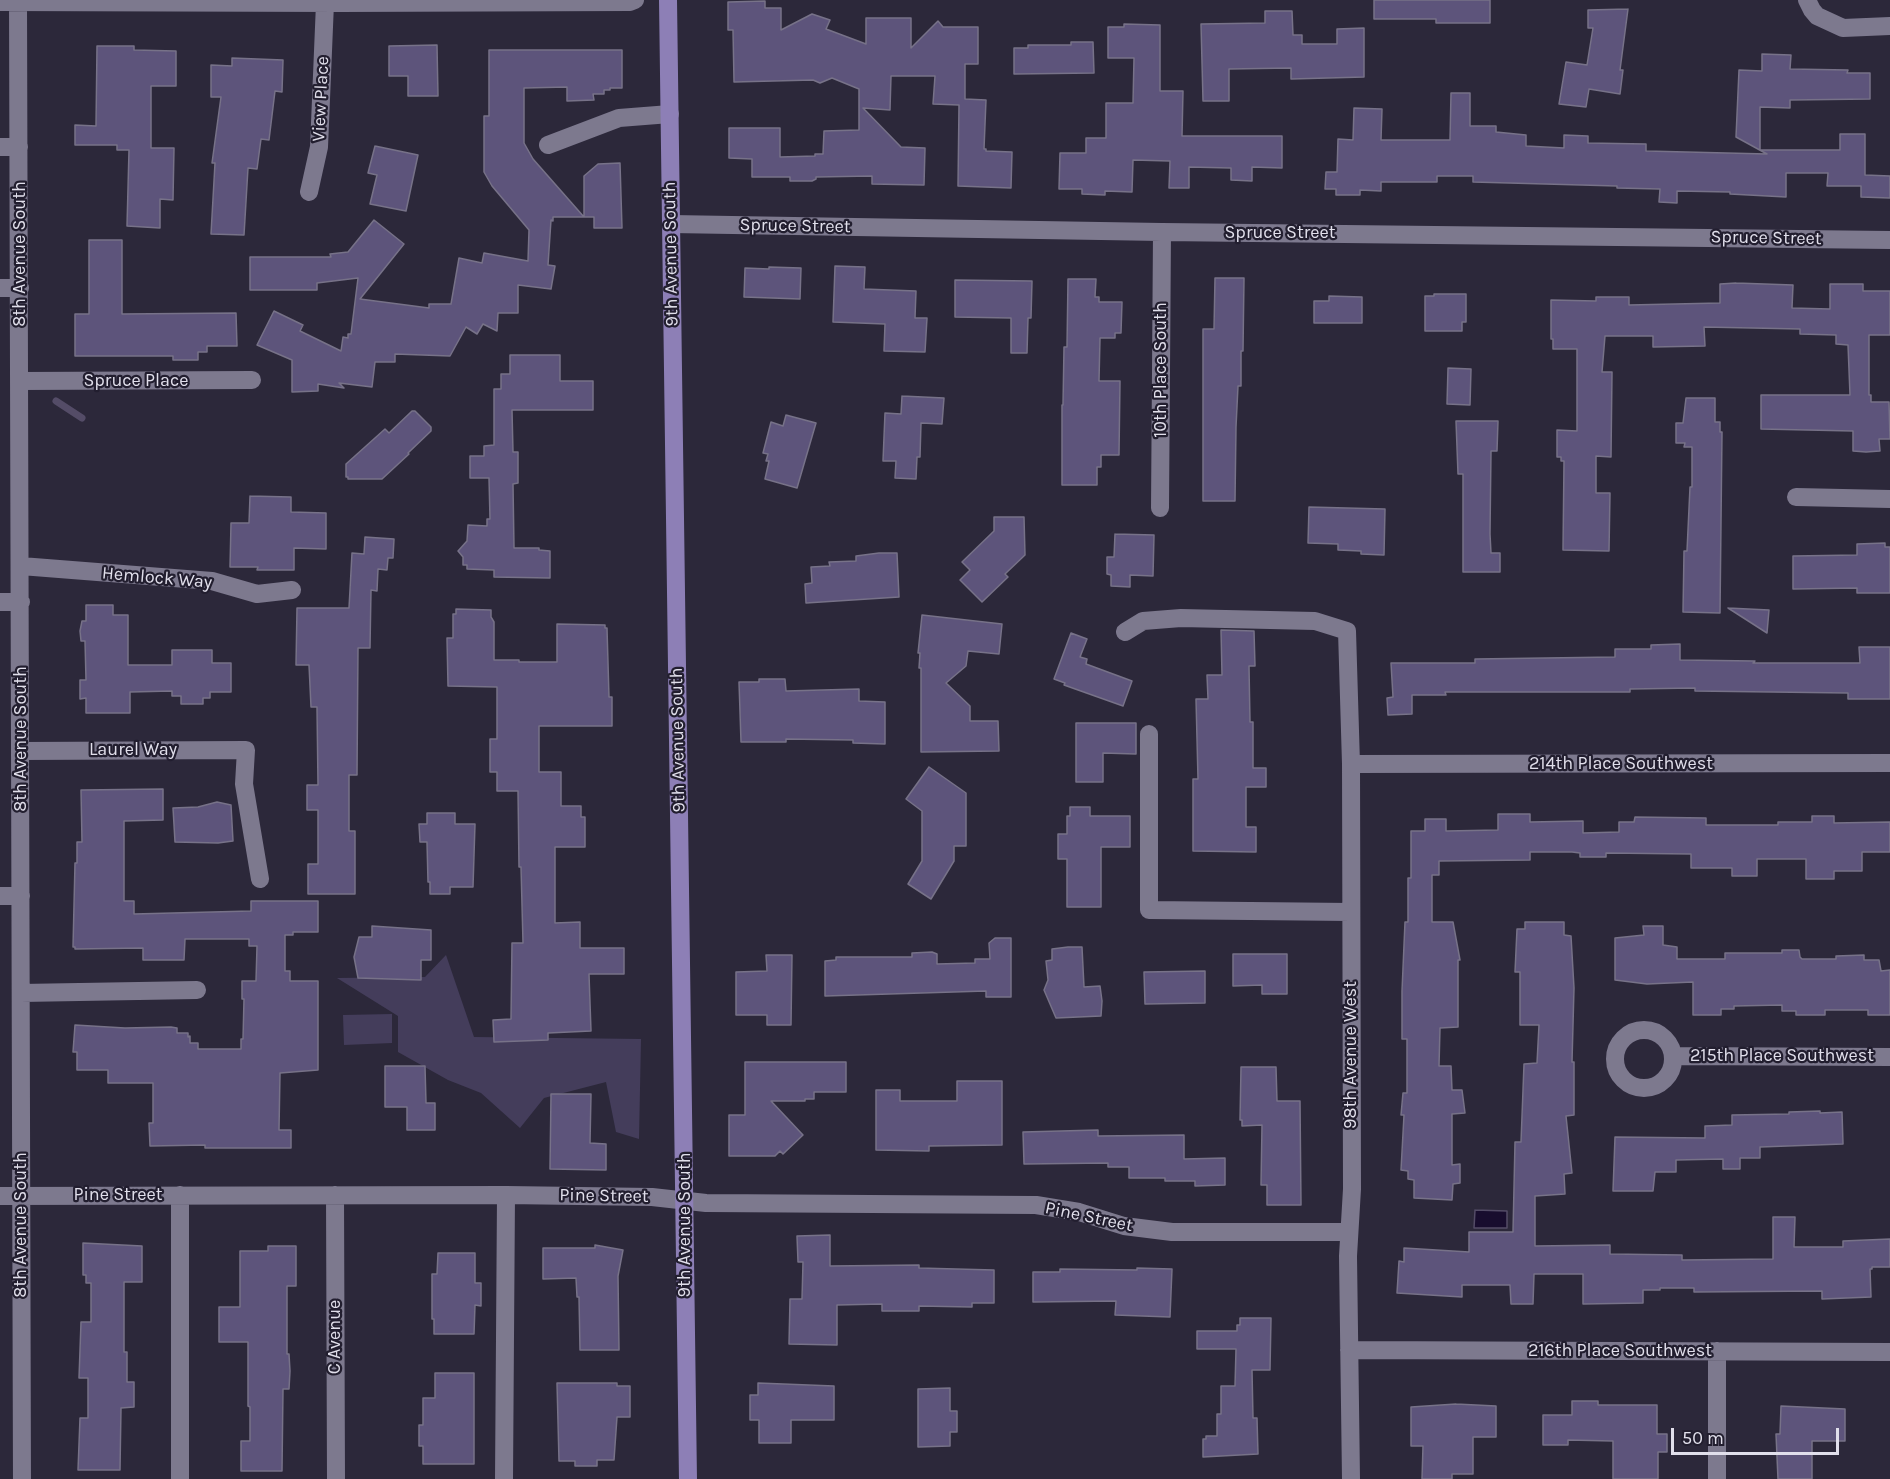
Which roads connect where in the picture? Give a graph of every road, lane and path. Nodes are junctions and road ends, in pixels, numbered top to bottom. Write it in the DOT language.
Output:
graph roads {
  1 [pos="634,0"];
  2 [pos="668,0"];
  3 [pos="12,1"];
  4 [pos="326,3"];
  5 [pos="1809,5"];
  6 [pos="1890,26"];
  7 [pos="670,114"];
  8 [pos="548,145"];
  9 [pos="0,147"];
  10 [pos="19,147"];
  11 [pos="309,192"];
  12 [pos="671,224"];
  13 [pos="1162,232"];
  14 [pos="1890,240"];
  15 [pos="0,288"];
  16 [pos="20,288"];
  17 [pos="252,380"];
  18 [pos="20,381"];
  19 [pos="1796,497"];
  20 [pos="1890,499"];
  21 [pos="1160,508"];
  22 [pos="21,566"];
  23 [pos="292,590"];
  24 [pos="0,602"];
  25 [pos="21,602"];
  26 [pos="1125,632"];
  27 [pos="1149,734"];
  28 [pos="20,751"];
  29 [pos="1890,763"];
  30 [pos="1352,764"];
  31 [pos="260,879"];
  32 [pos="0,896"];
  33 [pos="21,896"];
  34 [pos="1351,912"];
  35 [pos="197,990"];
  36 [pos="21,993"];
  37 [pos="1674,1056"];
  38 [pos="1890,1057"];
  39 [pos="180,1195"];
  40 [pos="334,1195"];
  41 [pos="506,1195"];
  42 [pos="0,1196"];
  43 [pos="21,1196"];
  44 [pos="685,1201"];
  45 [pos="1349,1232"];
  46 [pos="1349,1350"];
  47 [pos="1717,1351"];
  48 [pos="1890,1352"];
  49 [pos="22,1479"];
  50 [pos="180,1479"];
  51 [pos="336,1479"];
  52 [pos="504,1479"];
  53 [pos="688,1479"];
  54 [pos="1351,1479"];
  55 [pos="1717,1479"];
  1 -- 4 [label="street"];
  2 -- 7 [label="main road, 9th Avenue South"];
  3 -- 4 [label="street"];
  3 -- 10 [label="street, 8th Avenue South"];
  4 -- 11 [label="street, View Place"];
  5 -- 6 [label="street"];
  7 -- 8 [label="street"];
  7 -- 12 [label="main road, 9th Avenue South"];
  9 -- 10 [label="street"];
  10 -- 16 [label="street, 8th Avenue South"];
  12 -- 13 [label="street, Spruce Street"];
  12 -- 44 [label="main road, 9th Avenue South"];
  13 -- 14 [label="street, Spruce Street"];
  13 -- 21 [label="street, 10th Place South"];
  15 -- 16 [label="street"];
  16 -- 18 [label="street, 8th Avenue South"];
  17 -- 18 [label="street, Spruce Place"];
  18 -- 22 [label="street, 8th Avenue South"];
  19 -- 20 [label="street"];
  22 -- 23 [label="street, Hemlock Way"];
  22 -- 25 [label="street, 8th Avenue South"];
  24 -- 25 [label="street"];
  25 -- 28 [label="street, 8th Avenue South"];
  26 -- 30 [label="street, 98th Avenue West"];
  27 -- 34 [label="street"];
  28 -- 31 [label="street, Laurel Way"];
  28 -- 33 [label="street, 8th Avenue South"];
  29 -- 30 [label="street, 214th Place Southwest"];
  30 -- 34 [label="street, 98th Avenue West"];
  32 -- 33 [label="street"];
  33 -- 36 [label="street, 8th Avenue South"];
  34 -- 45 [label="street, 98th Avenue West"];
  35 -- 36 [label="street"];
  36 -- 43 [label="street, 8th Avenue South"];
  37 -- 38 [label="street, 215th Place Southwest"];
  39 -- 40 [label="street, Pine Street"];
  39 -- 43 [label="street, Pine Street"];
  39 -- 50 [label="street"];
  40 -- 41 [label="street, Pine Street"];
  40 -- 51 [label="street, C Avenue"];
  41 -- 44 [label="street, Pine Street"];
  41 -- 52 [label="street"];
  42 -- 43 [label="street, Pine Street"];
  43 -- 49 [label="street, 8th Avenue South"];
  44 -- 45 [label="street, Pine Street"];
  44 -- 53 [label="main road, 9th Avenue South"];
  45 -- 46 [label="street, 98th Avenue West"];
  46 -- 47 [label="street, 216th Place Southwest"];
  46 -- 54 [label="street, 98th Avenue West"];
  47 -- 48 [label="street, 216th Place Southwest"];
  47 -- 55 [label="street"];
}
